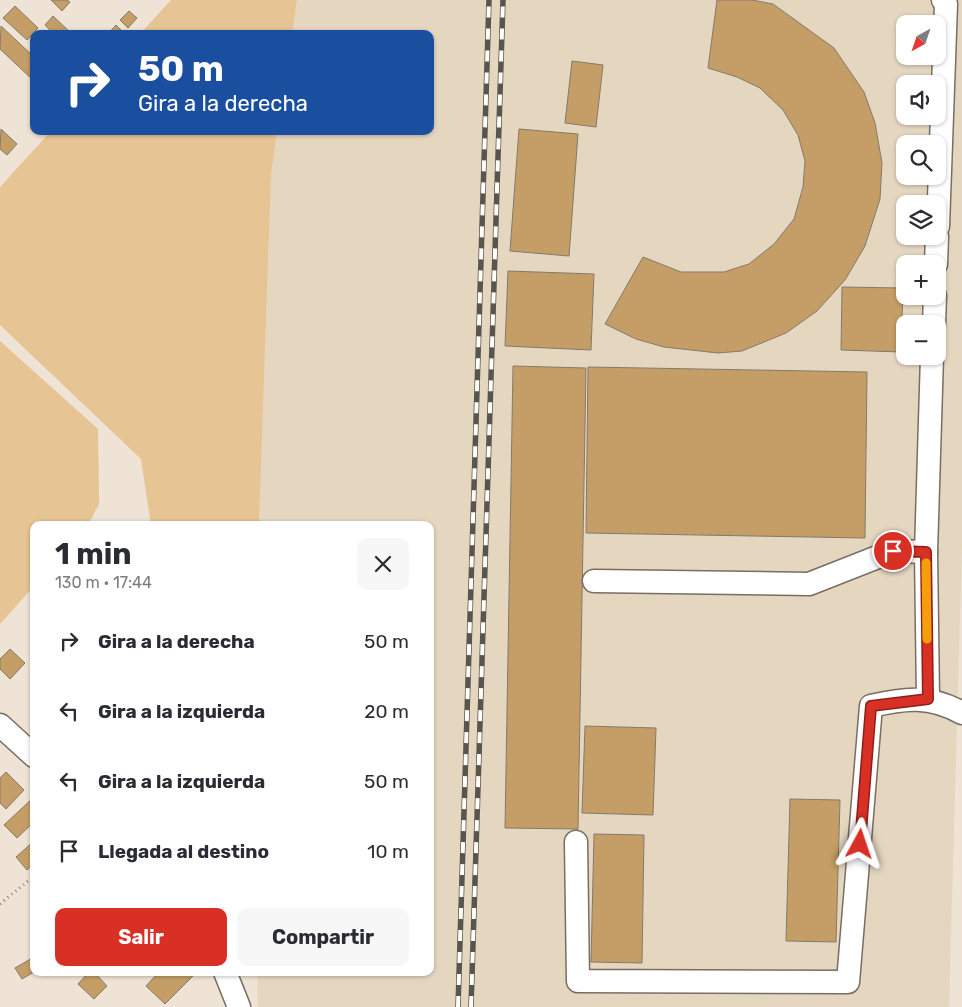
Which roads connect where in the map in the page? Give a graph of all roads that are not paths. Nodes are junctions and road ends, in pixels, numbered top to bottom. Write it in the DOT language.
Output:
graph roads {
  1 [pos="943,0"];
  2 [pos="939,195"];
  3 [pos="932,365"];
  4 [pos="926,552"];
  5 [pos="594,581"];
  6 [pos="928,699"];
  7 [pos="962,713"];
  8 [pos="0,725"];
  9 [pos="30,752"];
  10 [pos="576,842"];
  11 [pos="227,976"];
  12 [pos="239,1007"];
  1 -- 2 [label="street"];
  3 -- 4 [label="street"];
  4 -- 5 [label="street"];
  4 -- 6 [label="street"];
  6 -- 7 [label="street"];
  6 -- 10 [label="street"];
  8 -- 9 [label="street"];
  11 -- 12 [label="street"];
}
